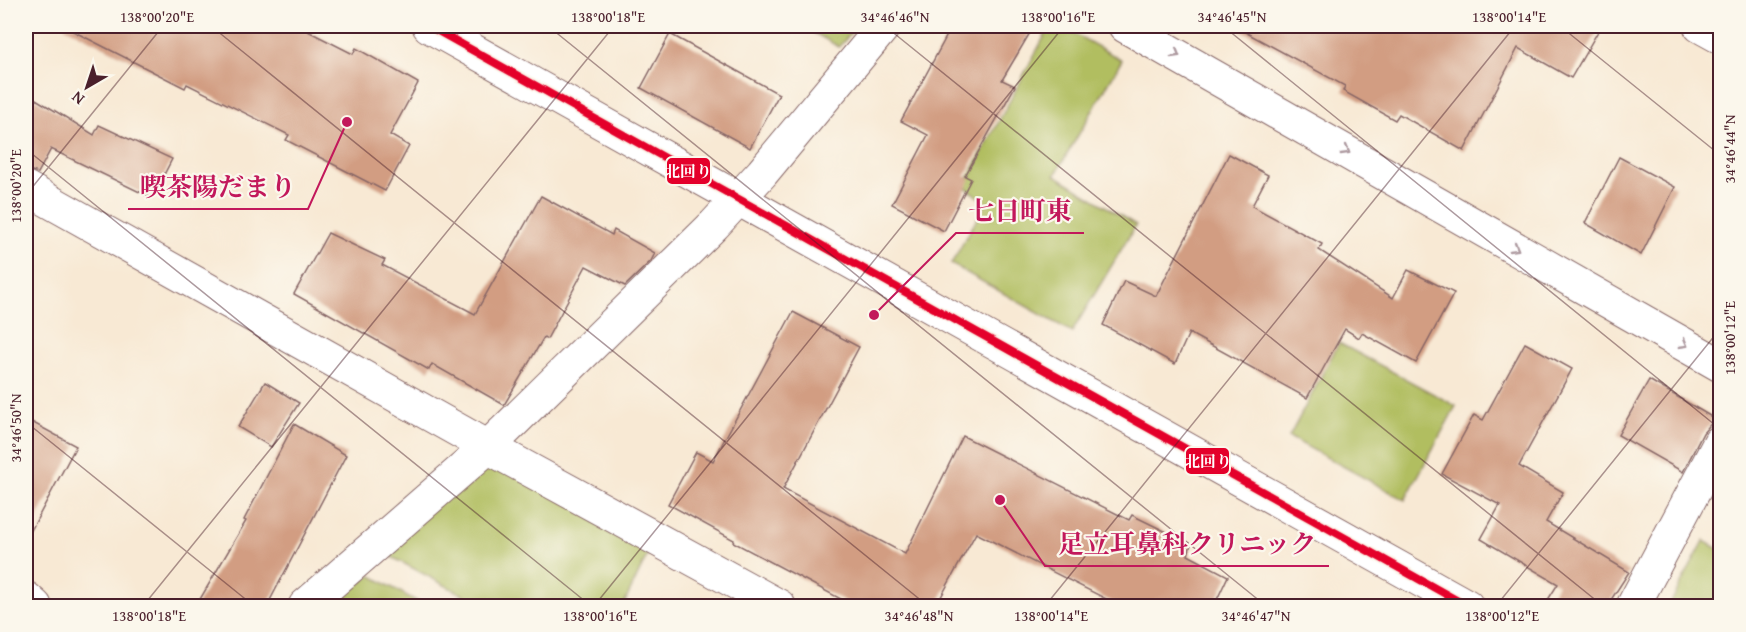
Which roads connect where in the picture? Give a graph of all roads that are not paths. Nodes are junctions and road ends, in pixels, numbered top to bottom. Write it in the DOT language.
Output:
graph roads {
  1 [pos="429,26"];
  2 [pos="884,26"];
  3 [pos="1125,26"];
  4 [pos="1700,26"];
  5 [pos="1720,37"];
  6 [pos="26,188"];
  7 [pos="738,199"];
  8 [pos="1720,365"];
  9 [pos="1720,442"];
  10 [pos="488,447"];
  11 [pos="26,598"];
  12 [pos="35,606"];
  13 [pos="305,606"];
  14 [pos="779,606"];
  15 [pos="1467,606"];
  16 [pos="1633,606"];
  1 -- 7 [label="street"];
  2 -- 7 [label="street"];
  3 -- 8 [label="street, one-way"];
  4 -- 5 [label="street"];
  6 -- 10 [label="street"];
  7 -- 10 [label="street"];
  7 -- 15 [label="street"];
  9 -- 16 [label="street"];
  10 -- 13 [label="street"];
  10 -- 14 [label="street"];
  11 -- 12 [label="street"];
}
